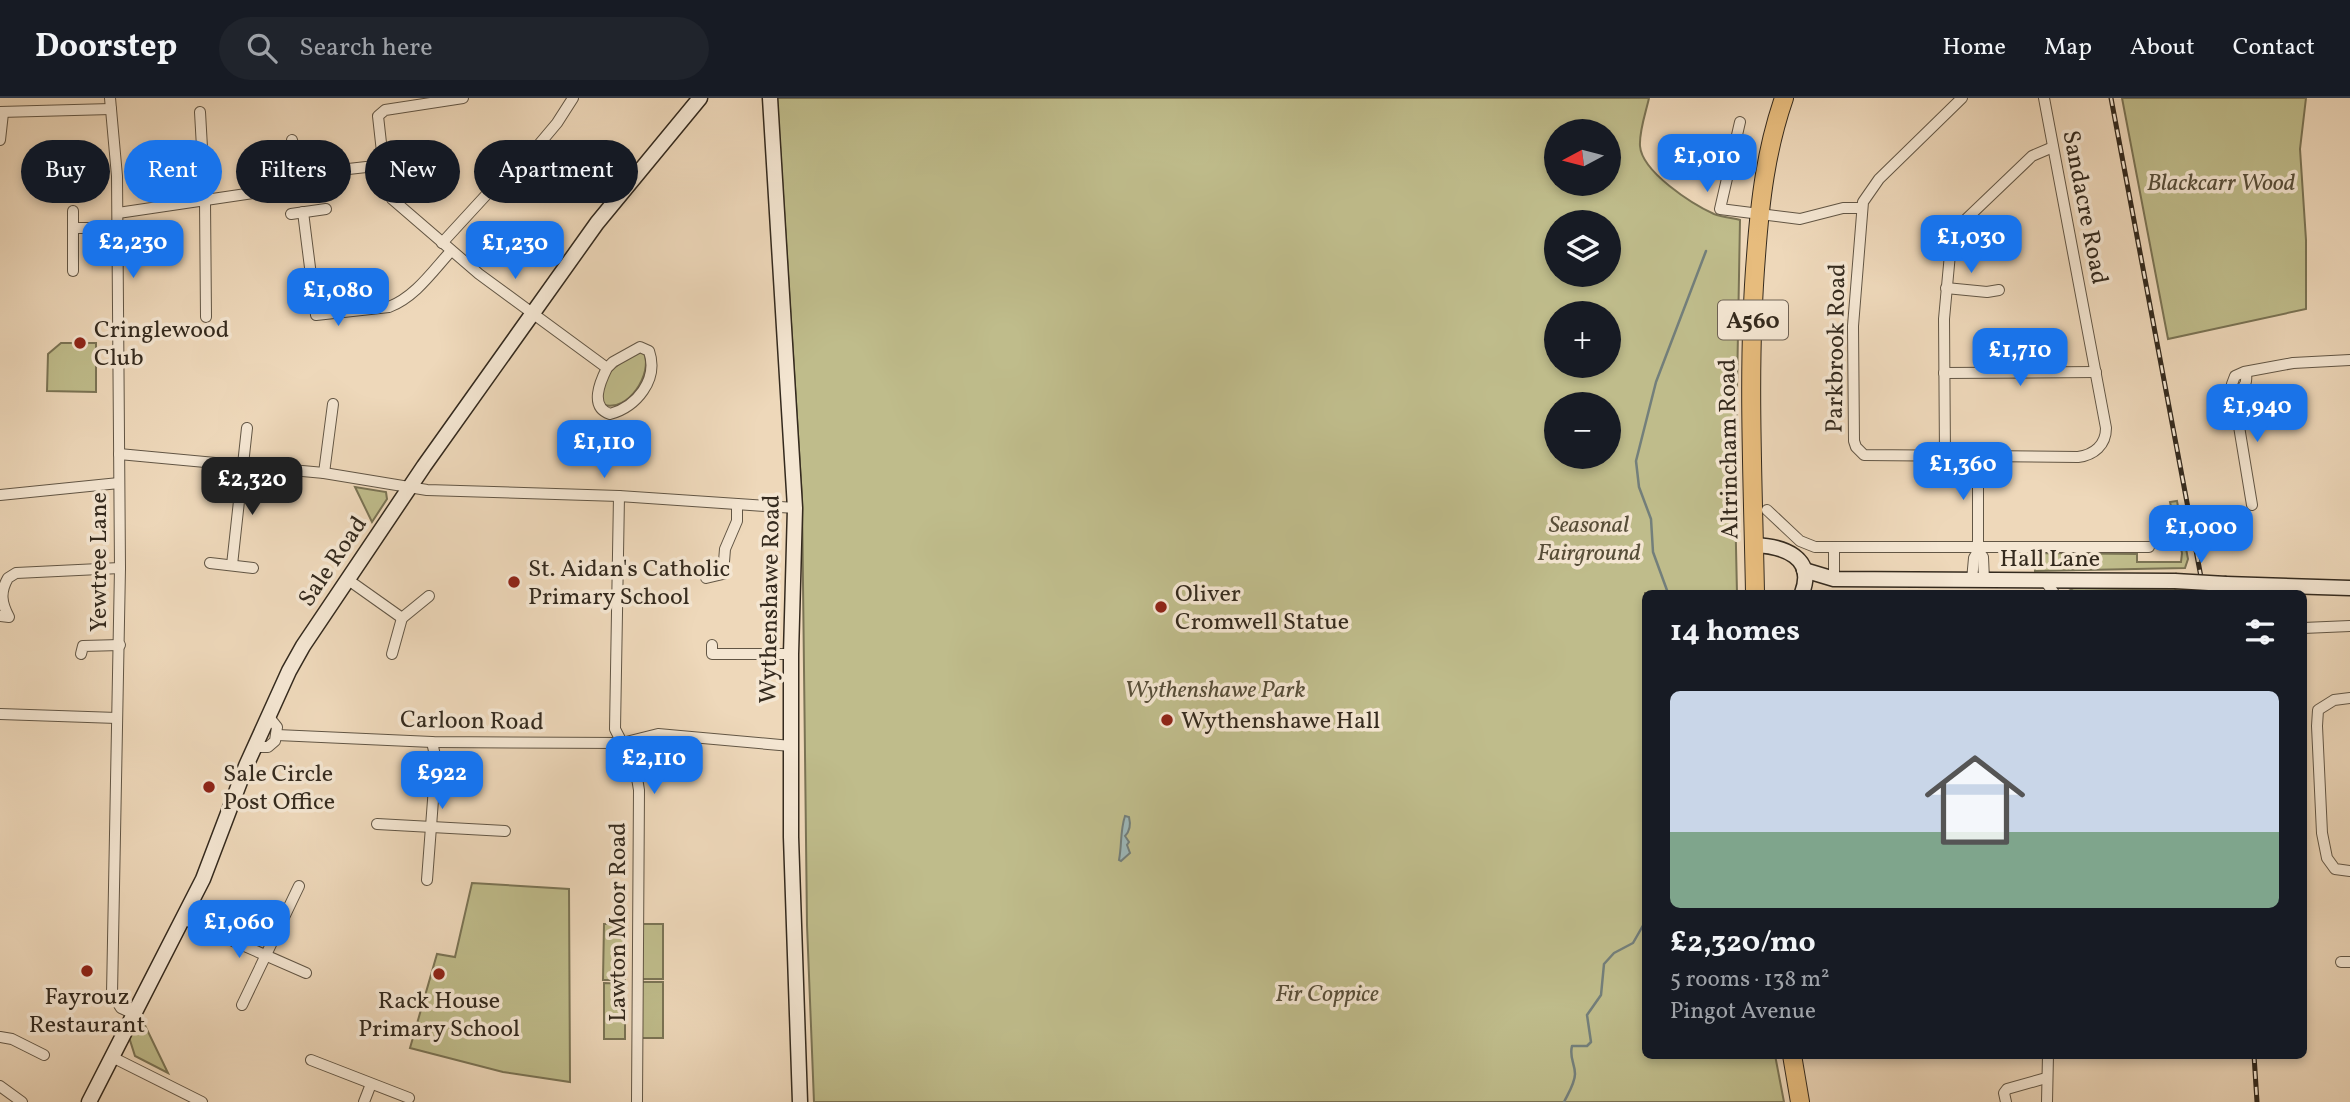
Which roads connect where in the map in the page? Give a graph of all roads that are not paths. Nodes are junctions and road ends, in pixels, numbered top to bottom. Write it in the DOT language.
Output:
graph roads {
  1 [pos="463,98"];
  2 [pos="573,98"];
  3 [pos="700,98"];
  4 [pos="770,98"];
  5 [pos="1784,98"];
  6 [pos="1962,98"];
  7 [pos="2044,98"];
  8 [pos="110,104"];
  9 [pos="200,112"];
  10 [pos="2,113"];
  11 [pos="1740,122"];
  12 [pos="0,140"];
  13 [pos="202,140"];
  14 [pos="381,140"];
  15 [pos="2053,147"];
  16 [pos="190,203"];
  17 [pos="205,203"];
  18 [pos="399,203"];
  19 [pos="1861,208"];
  20 [pos="326,209"];
  21 [pos="74,211"];
  22 [pos="303,212"];
  23 [pos="118,213"];
  24 [pos="291,214"];
  25 [pos="1759,215"];
  26 [pos="74,228"];
  27 [pos="118,228"];
  28 [pos="447,247"];
  29 [pos="73,271"];
  30 [pos="1946,288"];
  31 [pos="1999,290"];
  32 [pos="533,312"];
  33 [pos="206,317"];
  34 [pos="2350,360"];
  35 [pos="607,368"];
  36 [pos="2096,372"];
  37 [pos="1944,373"];
  38 [pos="333,404"];
  39 [pos="247,428"];
  40 [pos="119,454"];
  41 [pos="1945,456"];
  42 [pos="1978,457"];
  43 [pos="242,466"];
  44 [pos="324,473"];
  45 [pos="118,483"];
  46 [pos="409,488"];
  47 [pos="0,495"];
  48 [pos="619,496"];
  49 [pos="737,504"];
  50 [pos="2252,505"];
  51 [pos="794,508"];
  52 [pos="1767,510"];
  53 [pos="1754,545"];
  54 [pos="1834,547"];
  55 [pos="2149,547"];
  56 [pos="1978,549"];
  57 [pos="210,563"];
  58 [pos="232,565"];
  59 [pos="120,568"];
  60 [pos="253,568"];
  61 [pos="1804,570"];
  62 [pos="706,578"];
  63 [pos="347,579"];
  64 [pos="1832,579"];
  65 [pos="1978,580"];
  66 [pos="1922,586"];
  67 [pos="2049,587"];
  68 [pos="2350,589"];
  69 [pos="1755,590"];
  70 [pos="1803,590"];
  71 [pos="429,596"];
  72 [pos="0,616"];
  73 [pos="402,618"];
  74 [pos="2350,626"];
  75 [pos="2307,628"];
  76 [pos="120,645"];
  77 [pos="81,654"];
  78 [pos="392,654"];
  79 [pos="712,654"];
  80 [pos="791,654"];
  81 [pos="2350,698"];
  82 [pos="0,714"];
  83 [pos="269,717"];
  84 [pos="117,718"];
  85 [pos="277,734"];
  86 [pos="432,741"];
  87 [pos="622,743"];
  88 [pos="791,746"];
  89 [pos="255,747"];
  90 [pos="377,824"];
  91 [pos="432,826"];
  92 [pos="505,831"];
  93 [pos="2350,872"];
  94 [pos="426,880"];
  95 [pos="299,886"];
  96 [pos="183,919"];
  97 [pos="266,956"];
  98 [pos="306,973"];
  99 [pos="242,1005"];
  100 [pos="134,1014"];
  101 [pos="0,1037"];
  102 [pos="44,1055"];
  103 [pos="112,1057"];
  104 [pos="1793,1059"];
  105 [pos="2048,1059"];
  106 [pos="311,1060"];
  107 [pos="2046,1077"];
  108 [pos="371,1084"];
  109 [pos="0,1086"];
  110 [pos="410,1098"];
  111 [pos="22,1102"];
  112 [pos="89,1102"];
  113 [pos="202,1102"];
  114 [pos="364,1102"];
  115 [pos="637,1102"];
  116 [pos="800,1102"];
  117 [pos="1800,1102"];
  118 [pos="2006,1102"];
  119 [pos="2046,1102"];
  1 -- 14 [label="street"];
  2 -- 28 [label="street"];
  3 -- 32 [label="main road, Sale Road"];
  4 -- 51 [label="main road, Wythenshawe Road"];
  5 -- 25 [label="highway, Altrincham Road / A560"];
  6 -- 19 [label="street"];
  7 -- 15 [label="street, Sandacre Road"];
  8 -- 10 [label="street"];
  8 -- 23 [label="street, Yewtree Lane"];
  9 -- 13 [label="street"];
  10 -- 12 [label="street"];
  11 -- 25 [label="street"];
  15 -- 30 [label="street"];
  15 -- 36 [label="street, Sandacre Road"];
  16 -- 23 [label="street"];
  17 -- 33 [label="street"];
  18 -- 28 [label="street"];
  19 -- 25 [label="street"];
  19 -- 41 [label="street, Parkbrook Road"];
  20 -- 22 [label="street"];
  21 -- 26 [label="street"];
  22 -- 24 [label="street"];
  22 -- 28 [label="street"];
  23 -- 27 [label="street, Yewtree Lane"];
  25 -- 53 [label="highway, Altrincham Road / A560"];
  26 -- 27 [label="street"];
  26 -- 29 [label="street"];
  27 -- 40 [label="street, Yewtree Lane"];
  28 -- 32 [label="street"];
  30 -- 31 [label="street"];
  30 -- 37 [label="street"];
  32 -- 35 [label="street"];
  32 -- 46 [label="main road, Sale Road"];
  34 -- 50 [label="street"];
  35 -- 35 [label="street"];
  36 -- 37 [label="street"];
  36 -- 42 [label="street, Sandacre Road"];
  37 -- 41 [label="street"];
  38 -- 44 [label="street"];
  39 -- 43 [label="street"];
  40 -- 43 [label="street"];
  40 -- 45 [label="street, Yewtree Lane"];
  41 -- 42 [label="street, Parkbrook Road"];
  42 -- 56 [label="street"];
  43 -- 44 [label="street"];
  43 -- 58 [label="street"];
  44 -- 46 [label="street"];
  45 -- 47 [label="street"];
  45 -- 59 [label="street, Yewtree Lane"];
  46 -- 48 [label="street"];
  46 -- 63 [label="main road, Sale Road"];
  48 -- 49 [label="street"];
  48 -- 87 [label="street, Lawton Moor Road"];
  49 -- 51 [label="street"];
  49 -- 62 [label="street"];
  51 -- 80 [label="main road, Wythenshawe Road"];
  52 -- 54 [label="street"];
  53 -- 61 [label="main road, Hall Lane"];
  53 -- 69 [label="highway, Altrincham Road / A560"];
  54 -- 56 [label="street"];
  54 -- 64 [label="street"];
  55 -- 56 [label="street"];
  56 -- 65 [label="street"];
  57 -- 58 [label="street"];
  58 -- 60 [label="street"];
  59 -- 72 [label="street"];
  59 -- 76 [label="street, Yewtree Lane"];
  61 -- 64 [label="main road, Hall Lane"];
  61 -- 70 [label="main road, Hall Lane"];
  63 -- 73 [label="street"];
  63 -- 83 [label="main road, Sale Road"];
  64 -- 66 [label="main road, Hall Lane"];
  64 -- 70 [label="main road, Hall Lane"];
  65 -- 66 [label="main road, Hall Lane"];
  65 -- 67 [label="main road, Hall Lane"];
  67 -- 68 [label="main road, Hall Lane, bridge"];
  71 -- 73 [label="street"];
  73 -- 78 [label="street"];
  74 -- 75 [label="street"];
  76 -- 77 [label="street"];
  76 -- 84 [label="street, Yewtree Lane"];
  79 -- 80 [label="street"];
  80 -- 88 [label="main road, Wythenshawe Road"];
  81 -- 93 [label="street"];
  82 -- 84 [label="street"];
  83 -- 85 [label="street"];
  83 -- 89 [label="main road, Sale Road"];
  84 -- 100 [label="street, Yewtree Lane"];
  85 -- 86 [label="street, Carloon Road"];
  85 -- 89 [label="street"];
  86 -- 87 [label="street, Carloon Road"];
  86 -- 91 [label="street"];
  87 -- 88 [label="street, Carloon Road"];
  87 -- 115 [label="street, Lawton Moor Road"];
  88 -- 116 [label="main road, Wythenshawe Road"];
  89 -- 96 [label="main road, Sale Road"];
  90 -- 91 [label="street"];
  91 -- 92 [label="street"];
  91 -- 94 [label="street"];
  95 -- 97 [label="street"];
  96 -- 97 [label="street"];
  96 -- 100 [label="main road, Sale Road"];
  97 -- 98 [label="street"];
  97 -- 99 [label="street"];
  100 -- 103 [label="main road, Sale Road"];
  101 -- 102 [label="street"];
  103 -- 112 [label="main road, Sale Road"];
  103 -- 113 [label="street"];
  104 -- 117 [label="highway"];
  105 -- 107 [label="street"];
  106 -- 108 [label="street"];
  107 -- 118 [label="street"];
  107 -- 119 [label="street"];
  108 -- 110 [label="street"];
  108 -- 114 [label="street"];
  109 -- 111 [label="street"];
}
